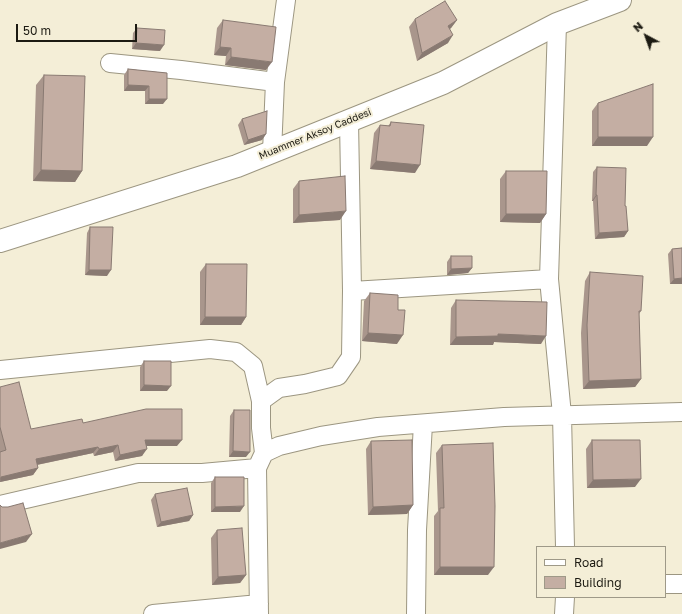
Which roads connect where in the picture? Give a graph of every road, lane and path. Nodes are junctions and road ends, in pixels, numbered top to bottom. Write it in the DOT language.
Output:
graph roads {
  1 [pos="286,0"];
  2 [pos="620,0"];
  3 [pos="557,24"];
  4 [pos="110,63"];
  5 [pos="275,82"];
  6 [pos="349,121"];
  7 [pos="272,152"];
  8 [pos="0,241"];
  9 [pos="549,280"];
  10 [pos="352,291"];
  11 [pos="0,370"];
  12 [pos="262,401"];
  13 [pos="682,412"];
  14 [pos="562,415"];
  15 [pos="423,424"];
  16 [pos="260,460"];
  17 [pos="0,505"];
  18 [pos="565,546"];
  19 [pos="666,584"];
  20 [pos="682,584"];
  21 [pos="565,598"];
  22 [pos="259,609"];
  23 [pos="152,614"];
  24 [pos="416,614"];
  25 [pos="564,614"];
  1 -- 5 [label="street"];
  2 -- 3 [label="street, Muammer Aksoy Caddesi"];
  3 -- 6 [label="street, Muammer Aksoy Caddesi"];
  3 -- 9 [label="street"];
  4 -- 5 [label="street"];
  5 -- 7 [label="street"];
  6 -- 7 [label="street, Muammer Aksoy Caddesi"];
  6 -- 10 [label="street"];
  7 -- 8 [label="street, Muammer Aksoy Caddesi"];
  9 -- 10 [label="street"];
  9 -- 14 [label="street"];
  10 -- 12 [label="street"];
  11 -- 12 [label="street"];
  12 -- 16 [label="street"];
  13 -- 14 [label="street"];
  14 -- 15 [label="street"];
  14 -- 18 [label="street"];
  15 -- 16 [label="street"];
  15 -- 24 [label="street"];
  16 -- 17 [label="street"];
  16 -- 22 [label="street"];
  19 -- 20 [label="street"];
  21 -- 25 [label="street"];
  22 -- 23 [label="street"];
}
